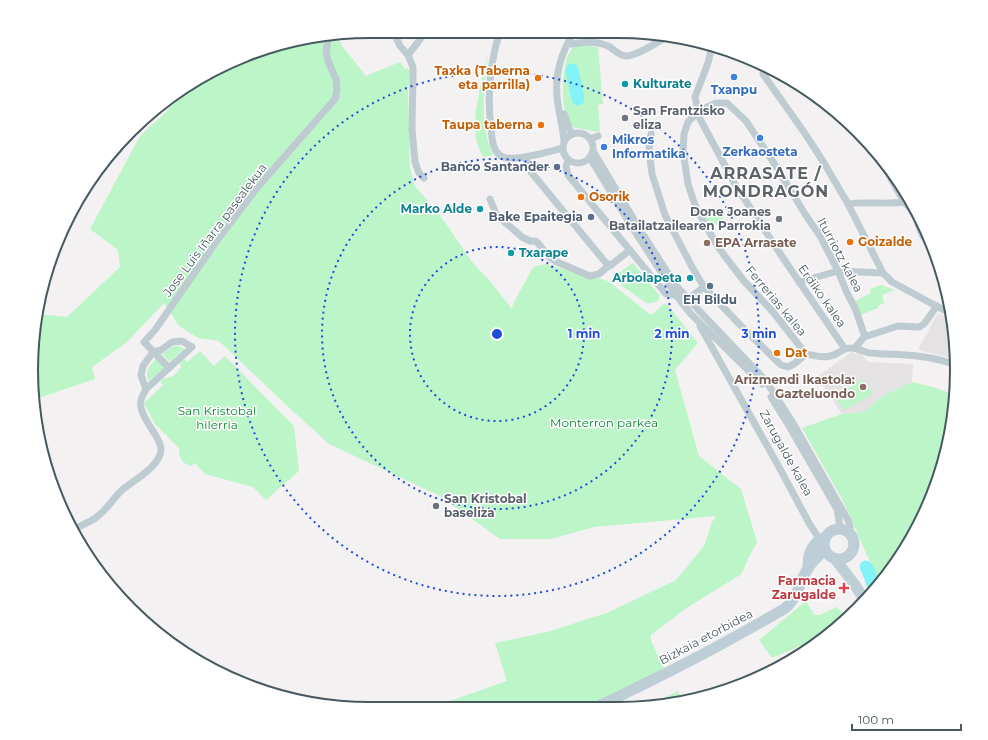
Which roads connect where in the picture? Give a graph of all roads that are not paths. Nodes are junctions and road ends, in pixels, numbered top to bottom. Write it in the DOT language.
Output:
graph roads {
  1 [pos="396,38"];
  2 [pos="421,38"];
  3 [pos="498,38"];
  4 [pos="570,38"];
  5 [pos="574,38"];
  6 [pos="328,41"];
  7 [pos="659,41"];
  8 [pos="571,44"];
  9 [pos="711,51"];
  10 [pos="408,55"];
  11 [pos="762,74"];
  12 [pos="698,111"];
  13 [pos="572,134"];
  14 [pos="650,134"];
  15 [pos="598,136"];
  16 [pos="590,139"];
  17 [pos="564,144"];
  18 [pos="591,155"];
  19 [pos="525,156"];
  20 [pos="568,160"];
  21 [pos="424,178"];
  22 [pos="901,196"];
  23 [pos="490,199"];
  24 [pos="904,202"];
  25 [pos="848,204"];
  26 [pos="630,250"];
  27 [pos="611,265"];
  28 [pos="838,271"];
  29 [pos="883,274"];
  30 [pos="799,282"];
  31 [pos="704,287"];
  32 [pos="676,295"];
  33 [pos="688,299"];
  34 [pos="937,306"];
  35 [pos="945,310"];
  36 [pos="690,313"];
  37 [pos="864,337"];
  38 [pos="855,348"];
  39 [pos="845,349"];
  40 [pos="153,352"];
  41 [pos="806,354"];
  42 [pos="950,363"];
  43 [pos="169,368"];
  44 [pos="146,389"];
  45 [pos="77,527"];
  46 [pos="845,531"];
  47 [pos="824,545"];
  48 [pos="849,556"];
  49 [pos="835,559"];
  50 [pos="856,585"];
  51 [pos="862,596"];
  52 [pos="606,702"];
  1 -- 10 [label="street"];
  2 -- 10 [label="street"];
  3 -- 19 [label="street"];
  4 -- 17 [label="street"];
  5 -- 8 [label="street"];
  6 -- 40 [label="street, Jose Luis Iñarra pasealekua"];
  7 -- 8 [label="street"];
  8 -- 13 [label="street"];
  9 -- 12 [label="street, Erdiko kalea"];
  10 -- 21 [label="street"];
  11 -- 25 [label="street"];
  12 -- 28 [label="street, Iturriotz kalea"];
  12 -- 30 [label="street, Erdiko kalea"];
  12 -- 41 [label="street, Ferrerias kalea"];
  13 -- 16 [label="street"];
  13 -- 17 [label="street"];
  14 -- 31 [label="street"];
  15 -- 16 [label="street"];
  16 -- 18 [label="street"];
  17 -- 19 [label="street"];
  17 -- 20 [label="street"];
  18 -- 20 [label="street"];
  18 -- 32 [label="street"];
  18 -- 33 [label="street"];
  19 -- 27 [label="street"];
  20 -- 26 [label="street"];
  22 -- 24 [label="street"];
  23 -- 27 [label="street"];
  24 -- 25 [label="street"];
  25 -- 29 [label="street"];
  26 -- 27 [label="street"];
  26 -- 32 [label="street"];
  28 -- 29 [label="street"];
  28 -- 30 [label="street"];
  28 -- 37 [label="street, Iturriotz kalea"];
  29 -- 34 [label="street"];
  30 -- 39 [label="street, Erdiko kalea"];
  31 -- 33 [label="street"];
  31 -- 41 [label="street"];
  32 -- 36 [label="street"];
  33 -- 46 [label="street"];
  34 -- 35 [label="street"];
  34 -- 37 [label="street"];
  36 -- 46 [label="street"];
  36 -- 47 [label="street, Zarugalde kalea"];
  37 -- 38 [label="street"];
  38 -- 39 [label="street"];
  38 -- 42 [label="street"];
  39 -- 41 [label="street"];
  40 -- 43 [label="street"];
  40 -- 43 [label="street"];
  40 -- 44 [label="street"];
  43 -- 44 [label="street"];
  44 -- 45 [label="street"];
  46 -- 47 [label="street"];
  46 -- 48 [label="street"];
  47 -- 49 [label="street"];
  47 -- 52 [label="street, Bizkaia etorbidea"];
  48 -- 49 [label="street"];
  48 -- 50 [label="street"];
  49 -- 50 [label="street"];
  50 -- 51 [label="street"];
}
